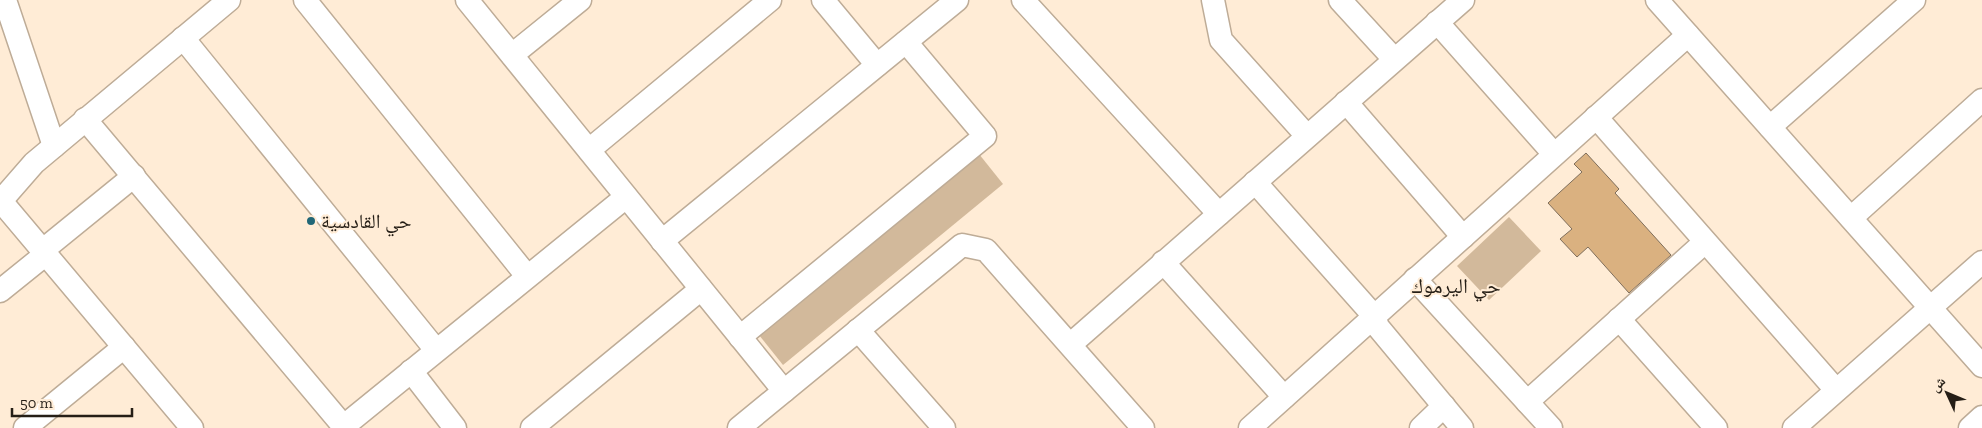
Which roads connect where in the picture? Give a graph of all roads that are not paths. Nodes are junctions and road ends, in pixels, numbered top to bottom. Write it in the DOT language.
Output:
graph roads {
  1 [pos="6,0"];
  2 [pos="229,0"];
  3 [pos="305,0"];
  4 [pos="467,0"];
  5 [pos="580,0"];
  6 [pos="770,0"];
  7 [pos="823,0"];
  8 [pos="957,0"];
  9 [pos="1023,0"];
  10 [pos="1213,0"];
  11 [pos="1340,0"];
  12 [pos="1463,0"];
  13 [pos="1657,0"];
  14 [pos="1914,0"];
  15 [pos="1437,22"];
  16 [pos="1688,35"];
  17 [pos="183,38"];
  18 [pos="906,42"];
  19 [pos="512,55"];
  20 [pos="1394,60"];
  21 [pos="877,65"];
  22 [pos="1982,100"];
  23 [pos="1346,102"];
  24 [pos="1596,117"];
  25 [pos="85,119"];
  26 [pos="1770,127"];
  27 [pos="1306,136"];
  28 [pos="54,146"];
  29 [pos="588,150"];
  30 [pos="1554,154"];
  31 [pos="134,176"];
  32 [pos="1255,182"];
  33 [pos="626,197"];
  34 [pos="0,202"];
  35 [pos="1219,214"];
  36 [pos="1850,218"];
  37 [pos="1463,236"];
  38 [pos="662,240"];
  39 [pos="1705,242"];
  40 [pos="45,252"];
  41 [pos="1163,262"];
  42 [pos="1982,262"];
  43 [pos="527,276"];
  44 [pos="1415,279"];
  45 [pos="701,289"];
  46 [pos="0,291"];
  47 [pos="1928,308"];
  48 [pos="1374,316"];
  49 [pos="1619,319"];
  50 [pos="858,330"];
  51 [pos="740,336"];
  52 [pos="1070,344"];
  53 [pos="124,347"];
  54 [pos="436,350"];
  55 [pos="1982,366"];
  56 [pos="411,371"];
  57 [pos="1836,390"];
  58 [pos="784,391"];
  59 [pos="1284,397"];
  60 [pos="1528,402"];
  61 [pos="1444,406"];
  62 [pos="1982,417"];
  63 [pos="344,427"];
  64 [pos="25,428"];
  65 [pos="192,428"];
  66 [pos="455,428"];
  67 [pos="532,428"];
  68 [pos="739,428"];
  69 [pos="944,428"];
  70 [pos="1144,428"];
  71 [pos="1250,428"];
  72 [pos="1421,428"];
  73 [pos="1462,428"];
  74 [pos="1551,428"];
  75 [pos="1716,428"];
  76 [pos="1794,428"];
  77 [pos="1970,428"];
  1 -- 28 [label="street"];
  2 -- 17 [label="street"];
  3 -- 43 [label="street"];
  4 -- 19 [label="street"];
  5 -- 19 [label="street"];
  6 -- 29 [label="street"];
  7 -- 21 [label="street"];
  8 -- 18 [label="street"];
  9 -- 35 [label="street"];
  10 -- 27 [label="street"];
  11 -- 20 [label="street"];
  12 -- 15 [label="street"];
  13 -- 16 [label="street"];
  14 -- 26 [label="street"];
  15 -- 20 [label="street"];
  15 -- 30 [label="street"];
  16 -- 24 [label="street"];
  16 -- 26 [label="street"];
  17 -- 25 [label="street"];
  17 -- 54 [label="street"];
  18 -- 21 [label="street"];
  18 -- 51 [label="street"];
  19 -- 29 [label="street"];
  20 -- 23 [label="street"];
  21 -- 38 [label="street"];
  22 -- 36 [label="street"];
  23 -- 27 [label="street"];
  23 -- 37 [label="street"];
  24 -- 30 [label="street"];
  24 -- 39 [label="street"];
  25 -- 28 [label="street"];
  25 -- 31 [label="street"];
  26 -- 36 [label="street"];
  27 -- 32 [label="street"];
  28 -- 34 [label="street"];
  29 -- 33 [label="street"];
  30 -- 37 [label="street"];
  31 -- 40 [label="street"];
  31 -- 63 [label="street"];
  32 -- 35 [label="street"];
  32 -- 48 [label="street"];
  33 -- 38 [label="street"];
  33 -- 43 [label="street"];
  34 -- 40 [label="street"];
  35 -- 41 [label="street"];
  36 -- 47 [label="street"];
  37 -- 44 [label="street"];
  38 -- 45 [label="street"];
  39 -- 49 [label="street"];
  39 -- 57 [label="street"];
  40 -- 46 [label="street"];
  40 -- 53 [label="street"];
  41 -- 52 [label="street"];
  41 -- 59 [label="street"];
  42 -- 47 [label="street"];
  43 -- 54 [label="street"];
  44 -- 48 [label="street"];
  44 -- 60 [label="street"];
  45 -- 51 [label="street"];
  45 -- 67 [label="street"];
  47 -- 55 [label="street"];
  47 -- 57 [label="street"];
  48 -- 59 [label="street"];
  48 -- 61 [label="street"];
  49 -- 60 [label="street"];
  49 -- 75 [label="street"];
  50 -- 52 [label="street"];
  50 -- 58 [label="street"];
  50 -- 69 [label="street"];
  51 -- 58 [label="street"];
  52 -- 70 [label="street"];
  53 -- 64 [label="street"];
  53 -- 65 [label="street"];
  54 -- 56 [label="street"];
  56 -- 63 [label="street"];
  56 -- 66 [label="street"];
  57 -- 76 [label="street"];
  58 -- 68 [label="street"];
  59 -- 71 [label="street"];
  60 -- 74 [label="street"];
  61 -- 72 [label="street"];
  61 -- 73 [label="street"];
  62 -- 77 [label="street"];
}
